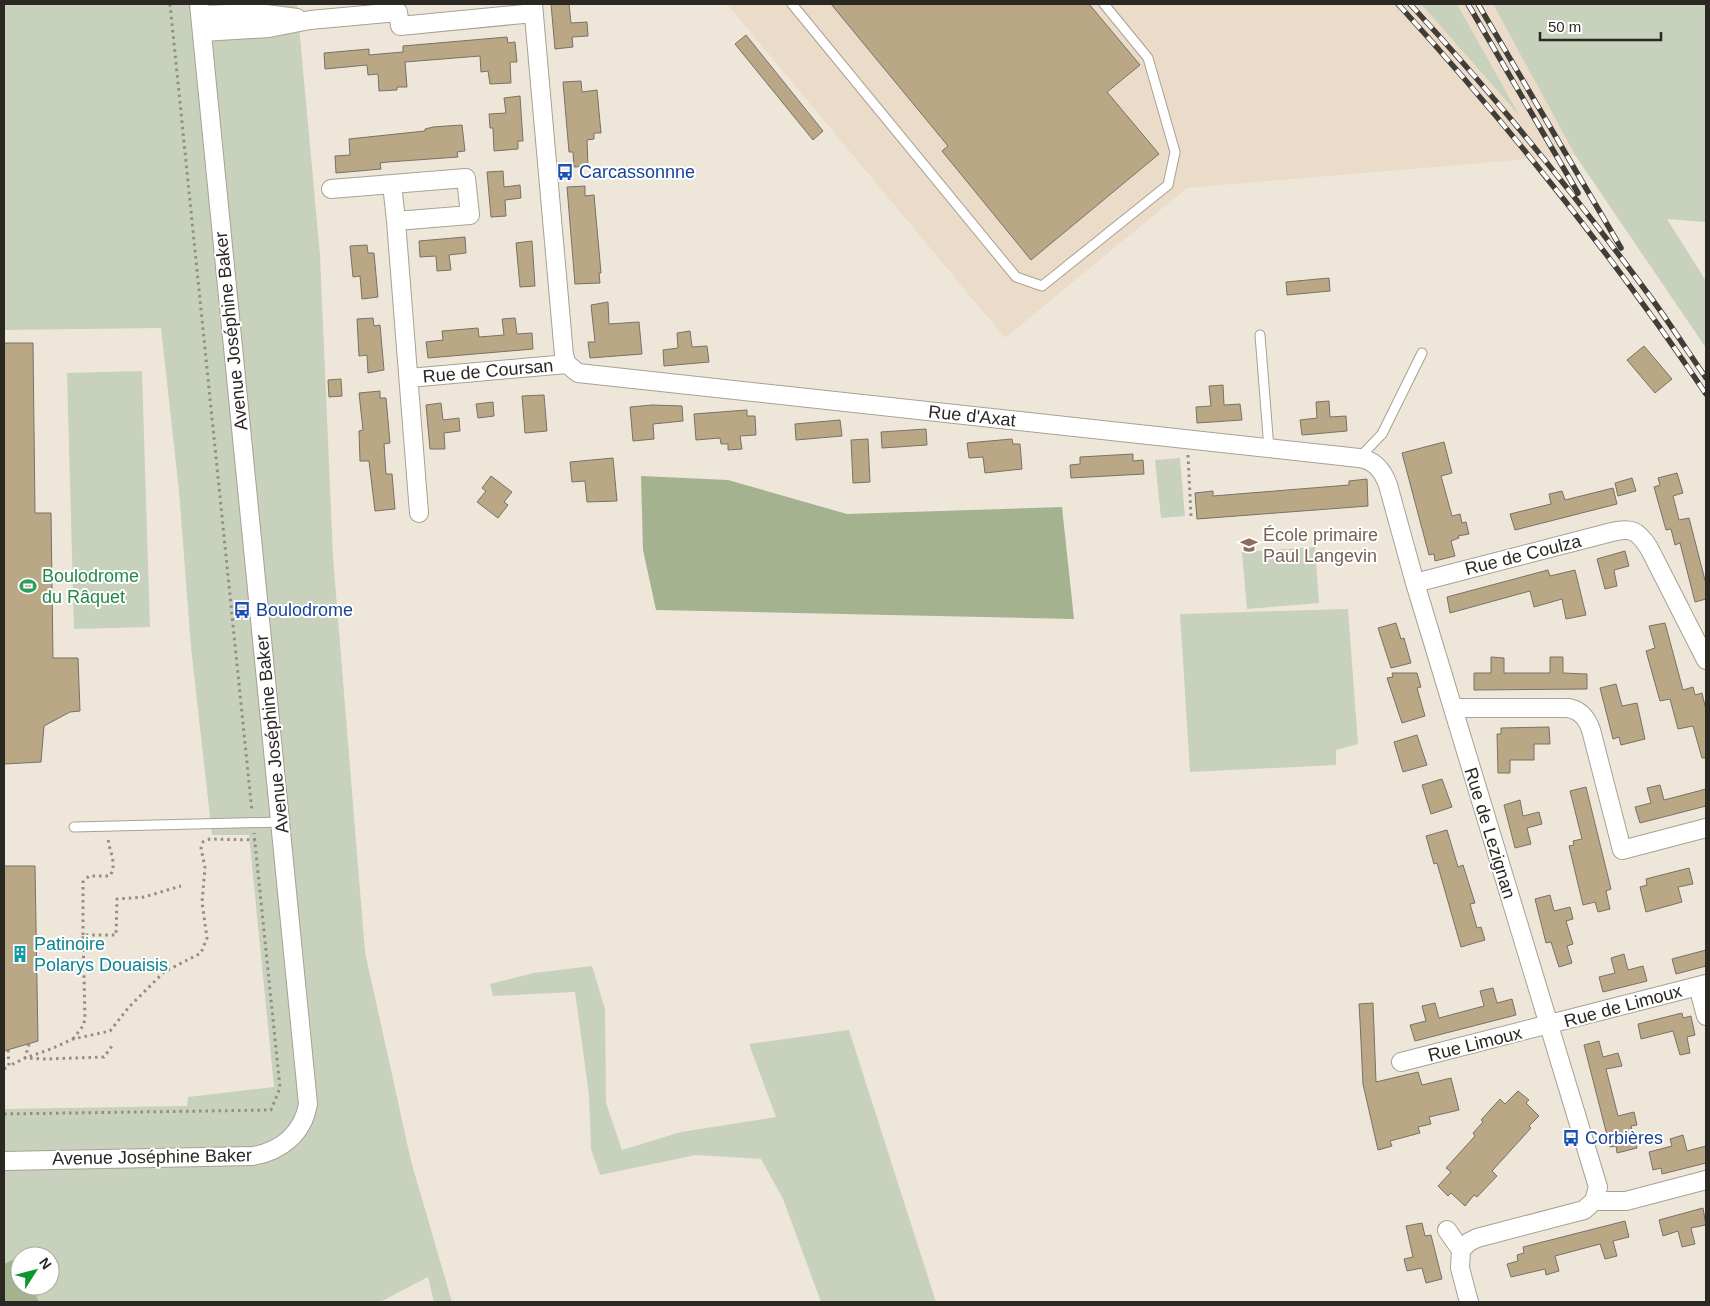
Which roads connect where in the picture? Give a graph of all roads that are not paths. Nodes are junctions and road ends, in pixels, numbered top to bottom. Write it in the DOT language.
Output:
graph roads {
  1 [pos="792,4"];
  2 [pos="1104,4"];
  3 [pos="398,8"];
  4 [pos="534,9"];
  5 [pos="200,17"];
  6 [pos="392,184"];
  7 [pos="331,189"];
  8 [pos="396,221"];
  9 [pos="1260,335"];
  10 [pos="1422,352"];
  11 [pos="567,364"];
  12 [pos="409,378"];
  13 [pos="1269,449"];
  14 [pos="1359,458"];
  15 [pos="1377,466"];
  16 [pos="419,513"];
  17 [pos="1415,583"];
  18 [pos="1706,660"];
  19 [pos="1452,708"];
  20 [pos="281,822"];
  21 [pos="74,826"];
  22 [pos="1706,828"];
  23 [pos="1702,985"];
  24 [pos="1706,1016"];
  25 [pos="1549,1025"];
  26 [pos="1401,1062"];
  27 [pos="4,1161"];
  28 [pos="1706,1180"];
  29 [pos="1594,1201"];
  30 [pos="1447,1230"];
  31 [pos="1461,1250"];
  32 [pos="1469,1302"];
  1 -- 2 [label="lane"];
  3 -- 4 [label="street"];
  3 -- 5 [label="street"];
  4 -- 11 [label="street"];
  5 -- 20 [label="street, Avenue Joséphine Baker"];
  6 -- 7 [label="street"];
  6 -- 8 [label="street"];
  6 -- 8 [label="street"];
  8 -- 12 [label="street"];
  9 -- 13 [label="lane"];
  10 -- 14 [label="lane"];
  11 -- 12 [label="street, Rue de Coursan"];
  11 -- 13 [label="street, Rue d'Axat"];
  12 -- 16 [label="street"];
  13 -- 14 [label="street, Rue d'Axat"];
  14 -- 15 [label="street, Rue d'Axat"];
  15 -- 17 [label="street, Rue de Lezignan"];
  17 -- 18 [label="street, Rue de Coulza"];
  17 -- 19 [label="street, Rue de Lezignan"];
  19 -- 22 [label="street"];
  19 -- 25 [label="street, Rue de Lezignan"];
  20 -- 21 [label="lane"];
  20 -- 27 [label="street, Avenue Joséphine Baker"];
  23 -- 24 [label="street, Rue de Limoux"];
  23 -- 25 [label="street, Rue de Limoux"];
  25 -- 26 [label="street, Rue Limoux"];
  25 -- 29 [label="street, Rue de Lezignan"];
  28 -- 29 [label="street"];
  29 -- 31 [label="street"];
  30 -- 31 [label="street"];
  31 -- 32 [label="street"];
}
